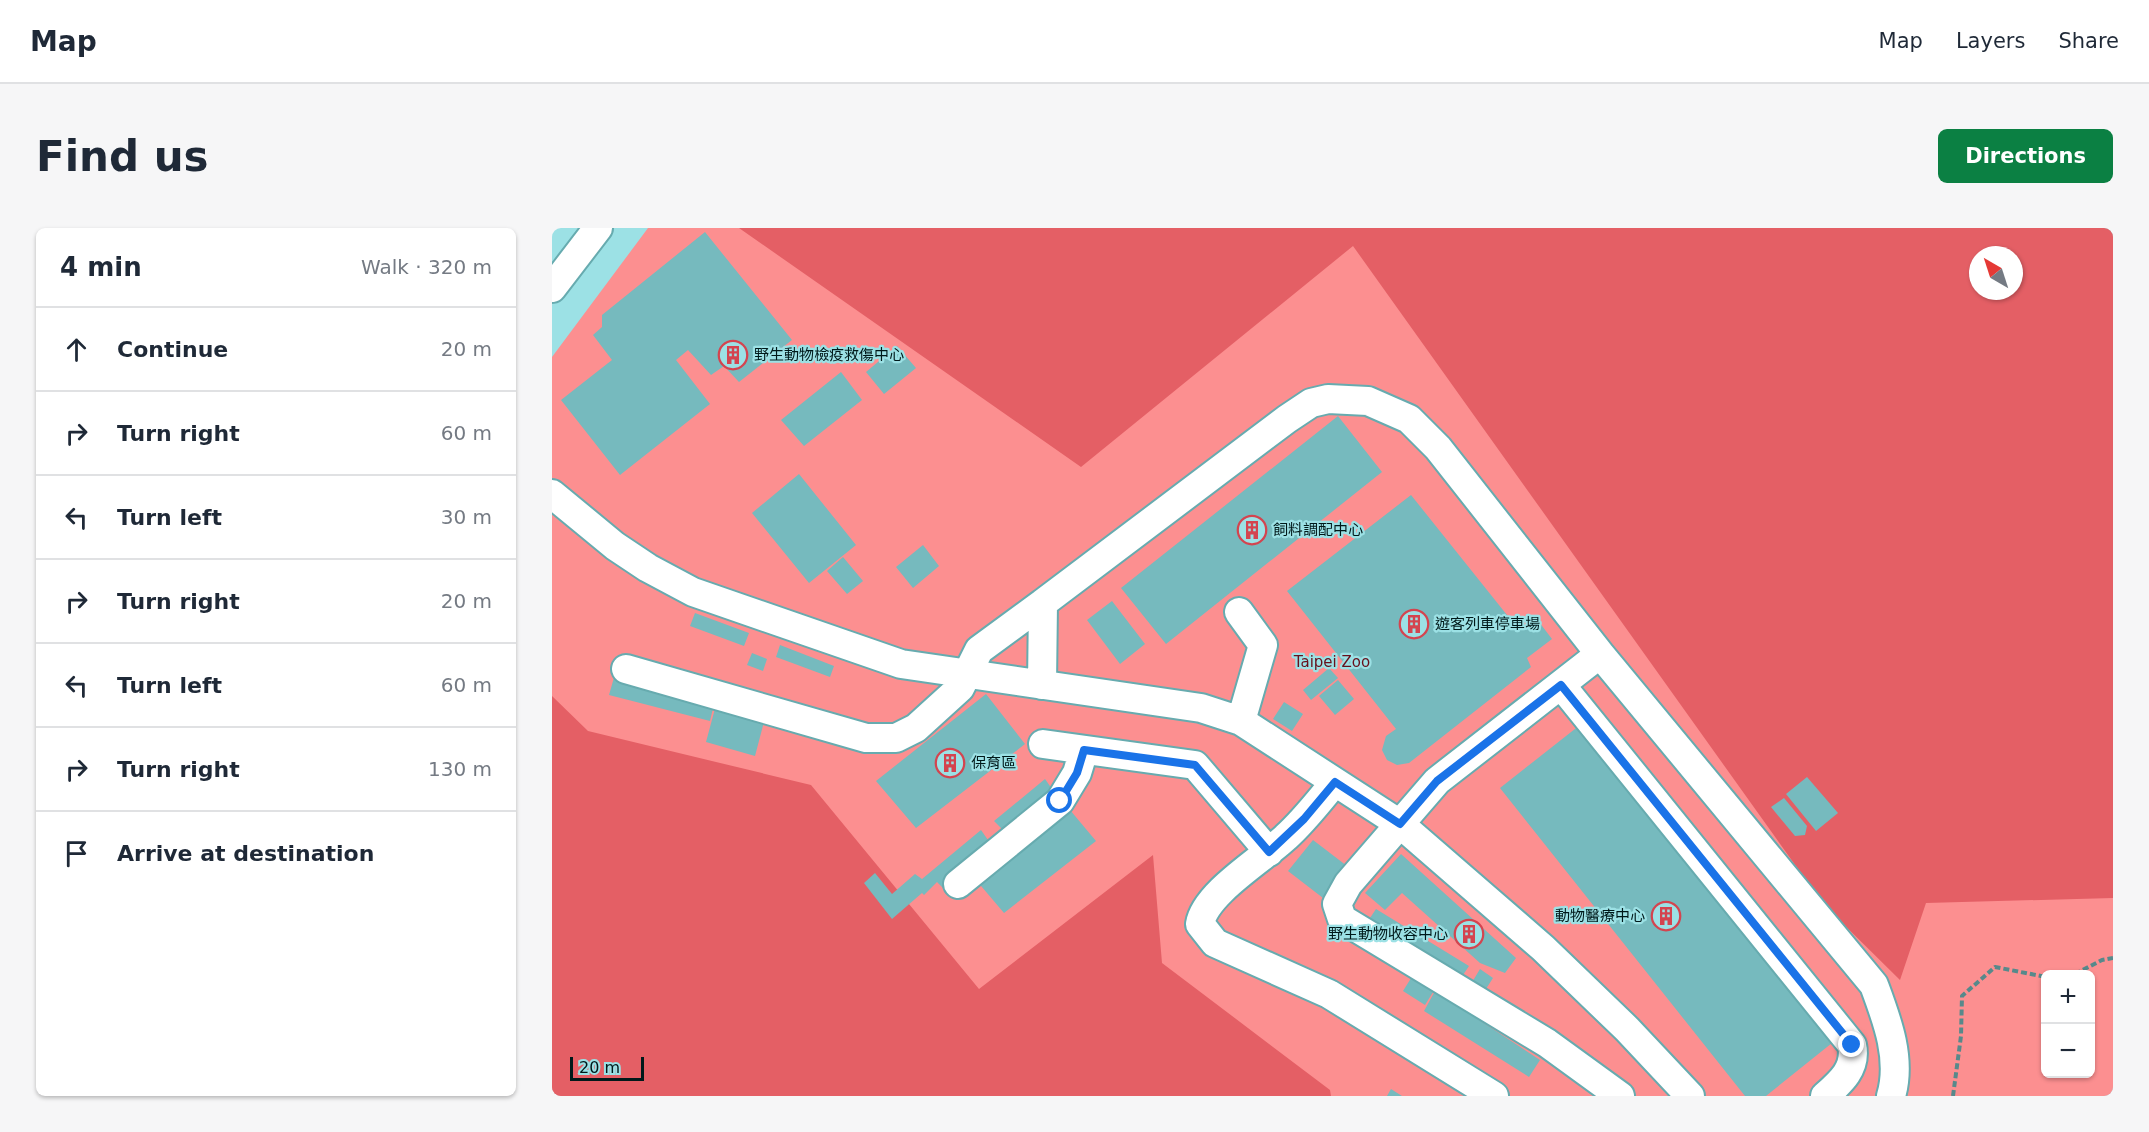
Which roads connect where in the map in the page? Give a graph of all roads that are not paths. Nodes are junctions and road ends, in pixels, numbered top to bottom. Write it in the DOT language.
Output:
graph roads {
  1 [pos="598,228"];
  2 [pos="552,288"];
  3 [pos="552,495"];
  4 [pos="1043,603"];
  5 [pos="1239,612"];
  6 [pos="1600,654"];
  7 [pos="626,669"];
  8 [pos="966,674"];
  9 [pos="1042,685"];
  10 [pos="1561,685"];
  11 [pos="1241,721"];
  12 [pos="1043,744"];
  13 [pos="1084,750"];
  14 [pos="1335,782"];
  15 [pos="1400,824"];
  16 [pos="1269,852"];
  17 [pos="958,884"];
  18 [pos="1494,1096"];
  19 [pos="1620,1096"];
  20 [pos="1690,1096"];
  21 [pos="1825,1096"];
  22 [pos="1891,1096"];
  1 -- 2 [label="street"];
  3 -- 8 [label="street"];
  4 -- 6 [label="street"];
  4 -- 8 [label="street"];
  4 -- 9 [label="street"];
  5 -- 11 [label="street"];
  6 -- 10 [label="street"];
  6 -- 22 [label="street"];
  7 -- 8 [label="street"];
  8 -- 9 [label="street"];
  9 -- 11 [label="street"];
  10 -- 15 [label="street"];
  10 -- 21 [label="street"];
  11 -- 14 [label="street"];
  12 -- 13 [label="street"];
  13 -- 16 [label="street"];
  13 -- 17 [label="street"];
  14 -- 15 [label="street"];
  14 -- 16 [label="street"];
  15 -- 19 [label="street"];
  15 -- 20 [label="street"];
  16 -- 18 [label="street"];
}
